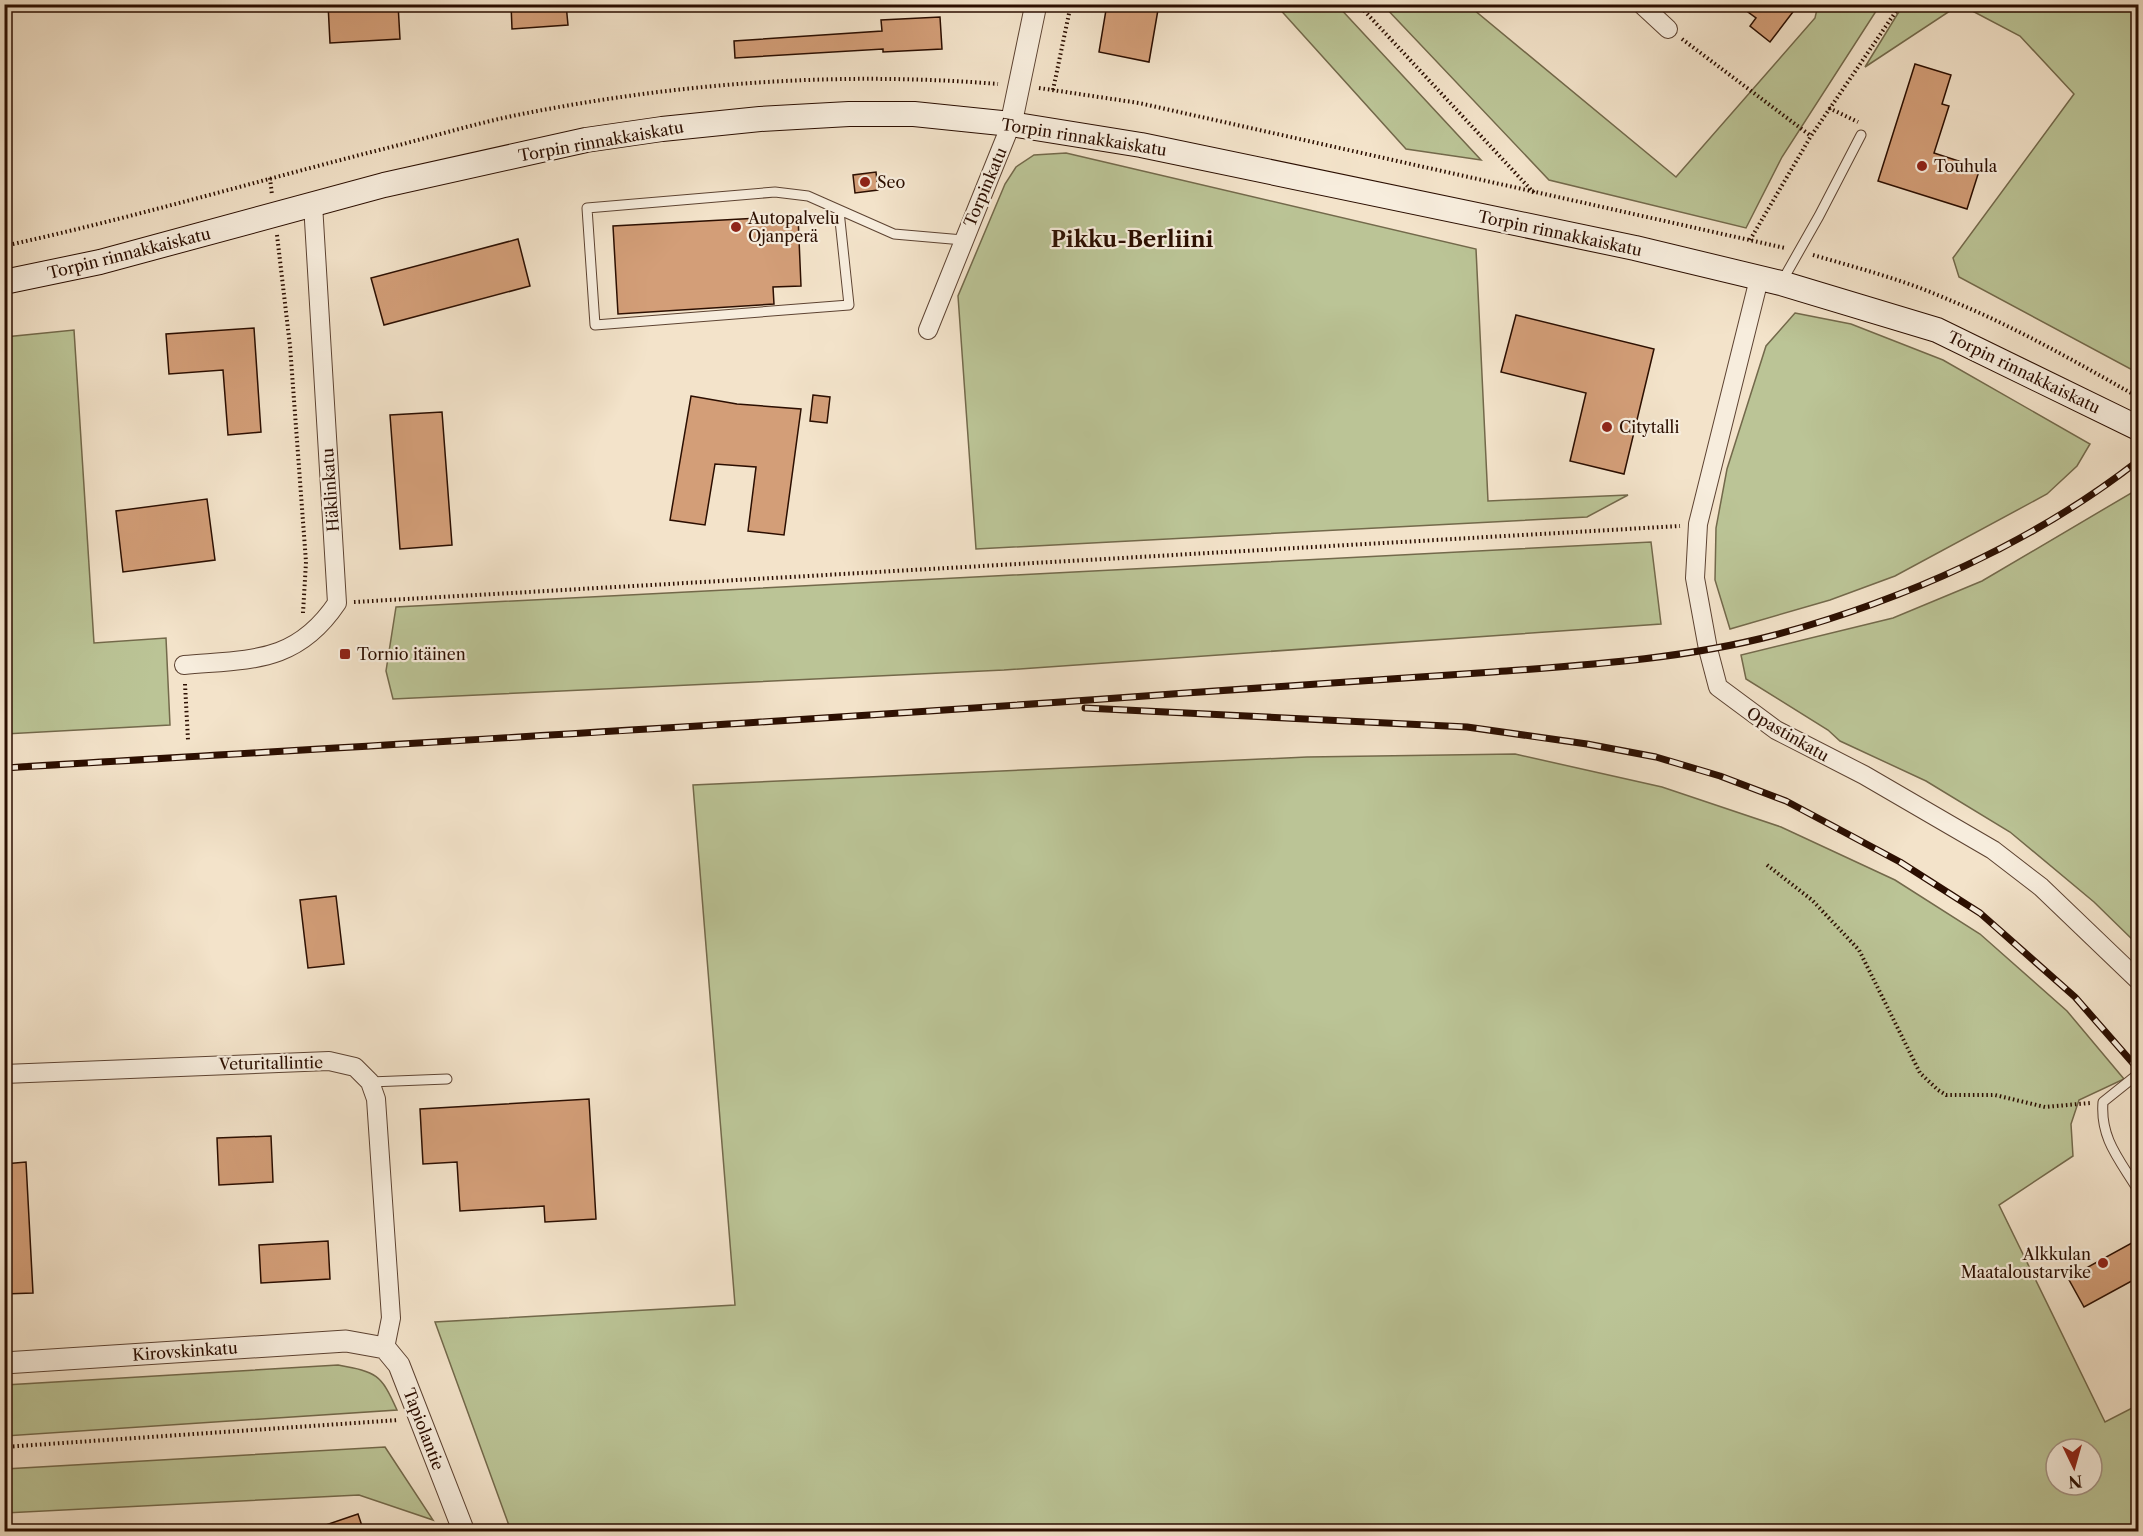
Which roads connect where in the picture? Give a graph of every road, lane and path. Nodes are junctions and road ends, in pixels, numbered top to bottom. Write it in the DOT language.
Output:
graph roads {
  1 [pos="1036,4"];
  2 [pos="1071,4"];
  3 [pos="1358,4"];
  4 [pos="1641,4"];
  5 [pos="1901,4"];
  6 [pos="1668,29"];
  7 [pos="1019,86"];
  8 [pos="1053,90"];
  9 [pos="1829,108"];
  10 [pos="1011,124"];
  11 [pos="1861,135"];
  12 [pos="1811,136"];
  13 [pos="270,178"];
  14 [pos="1535,193"];
  15 [pos="314,204"];
  16 [pos="839,211"];
  17 [pos="274,216"];
  18 [pos="963,240"];
  19 [pos="1750,240"];
  20 [pos="4,246"];
  21 [pos="1797,251"];
  22 [pos="1770,281"];
  23 [pos="4,282"];
  24 [pos="928,330"];
  25 [pos="2139,397"];
  26 [pos="2139,428"];
  27 [pos="1698,524"];
  28 [pos="337,603"];
  29 [pos="303,640"];
  30 [pos="184,665"];
  31 [pos="188,740"];
  32 [pos="1767,865"];
  33 [pos="2139,980"];
  34 [pos="4,1074"];
  35 [pos="2139,1074"];
  36 [pos="447,1078"];
  37 [pos="370,1082"];
  38 [pos="2103,1102"];
  39 [pos="2139,1190"];
  40 [pos="376,1345"];
  41 [pos="4,1364"];
  42 [pos="420,1419"];
  43 [pos="4,1447"];
  44 [pos="464,1532"];
  1 -- 7 [label="street, Torpinkatu"];
  2 -- 8 [label="path"];
  3 -- 14 [label="path"];
  4 -- 6 [label="street"];
  5 -- 9 [label="path"];
  6 -- 12 [label="path"];
  7 -- 8 [label="path"];
  7 -- 10 [label="street, Torpinkatu"];
  7 -- 13 [label="path"];
  8 -- 14 [label="path"];
  9 -- 11 [label="path"];
  9 -- 12 [label="path"];
  10 -- 15 [label="main road, Torpin rinnakkaiskatu"];
  10 -- 18 [label="street, Torpinkatu"];
  10 -- 22 [label="main road, Torpin rinnakkaiskatu"];
  11 -- 21 [label="lane"];
  12 -- 19 [label="path"];
  13 -- 17 [label="path"];
  13 -- 20 [label="path"];
  14 -- 19 [label="path"];
  15 -- 17 [label="main road, Torpin rinnakkaiskatu"];
  15 -- 28 [label="street, Häklinkatu"];
  16 -- 16 [label="lane"];
  16 -- 18 [label="lane"];
  17 -- 23 [label="main road, Torpin rinnakkaiskatu"];
  17 -- 29 [label="path"];
  18 -- 24 [label="street, Torpinkatu"];
  19 -- 21 [label="path"];
  21 -- 22 [label="lane"];
  21 -- 25 [label="path"];
  22 -- 26 [label="main road, Torpin rinnakkaiskatu"];
  22 -- 27 [label="street, Opastinkatu"];
  27 -- 28 [label="path"];
  27 -- 33 [label="street, Opastinkatu"];
  28 -- 29 [label="street"];
  29 -- 30 [label="street"];
  30 -- 31 [label="path"];
  32 -- 38 [label="path"];
  34 -- 37 [label="street, Veturitallintie"];
  35 -- 38 [label="lane"];
  36 -- 37 [label="lane"];
  37 -- 40 [label="street"];
  38 -- 39 [label="lane"];
  40 -- 41 [label="street, Kirovskinkatu"];
  40 -- 42 [label="street, Tapiolantie"];
  42 -- 43 [label="path"];
  42 -- 44 [label="street, Tapiolantie"];
}
